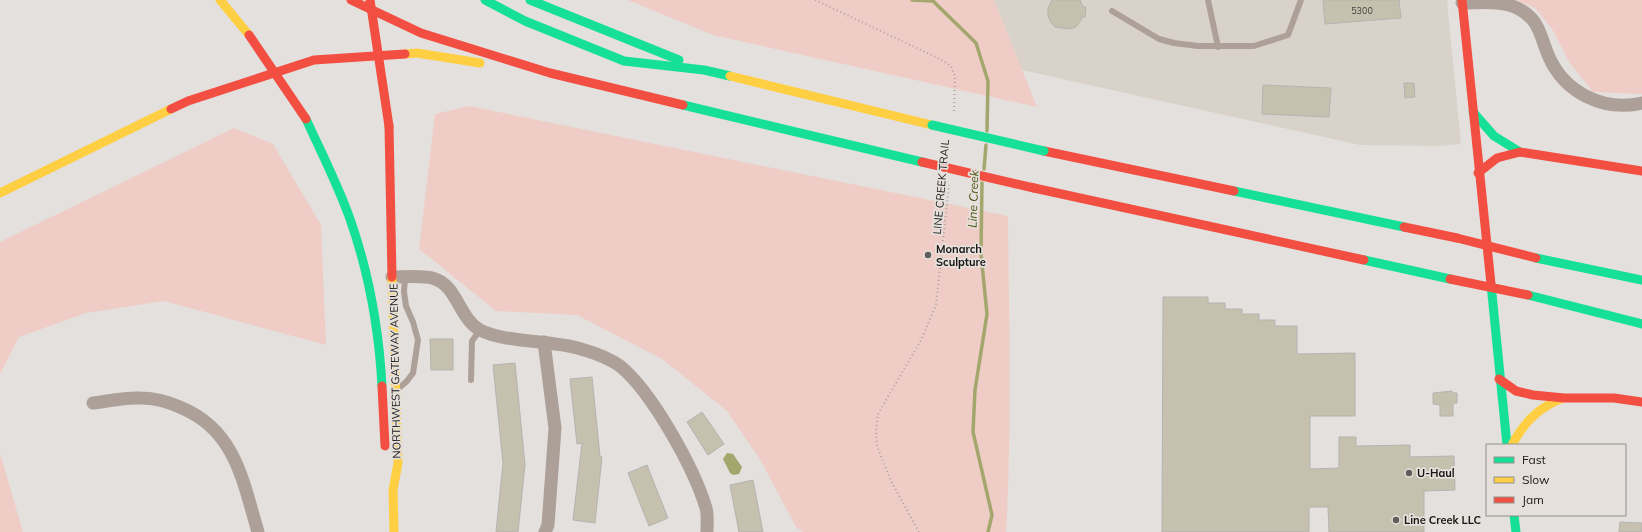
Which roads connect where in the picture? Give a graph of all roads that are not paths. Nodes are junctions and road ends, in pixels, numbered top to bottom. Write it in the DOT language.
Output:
graph roads {
  1 [pos="220,0"];
  2 [pos="351,0"];
  3 [pos="370,0"];
  4 [pos="484,0"];
  5 [pos="530,0"];
  6 [pos="1208,0"];
  7 [pos="1301,0"];
  8 [pos="1462,2"];
  9 [pos="1112,10"];
  10 [pos="1218,47"];
  11 [pos="704,70"];
  12 [pos="550,73"];
  13 [pos="1642,103"];
  14 [pos="1473,112"];
  15 [pos="1520,152"];
  16 [pos="1642,170"];
  17 [pos="1478,173"];
  18 [pos="0,193"];
  19 [pos="399,277"];
  20 [pos="1642,280"];
  21 [pos="1642,324"];
  22 [pos="480,330"];
  23 [pos="544,342"];
  24 [pos="1499,379"];
  25 [pos="471,380"];
  26 [pos="396,390"];
  27 [pos="1564,398"];
  28 [pos="1642,402"];
  29 [pos="93,403"];
  30 [pos="1507,444"];
  31 [pos="1512,444"];
  32 [pos="385,454"];
  33 [pos="388,469"];
  34 [pos="393,490"];
  35 [pos="1514,516"];
  36 [pos="258,532"];
  37 [pos="394,532"];
  38 [pos="545,532"];
  39 [pos="707,532"];
  40 [pos="1516,532"];
  1 -- 32 [label="main road, NORTHWEST GATEWAY AVENUE, bridge"];
  2 -- 12 [label="main road"];
  3 -- 19 [label="main road, NORTHWEST GATEWAY AVENUE, bridge"];
  4 -- 11 [label="main road"];
  5 -- 11 [label="main road"];
  6 -- 10 [label="lane"];
  7 -- 10 [label="lane"];
  8 -- 13 [label="street"];
  8 -- 14 [label="main road"];
  9 -- 10 [label="lane"];
  11 -- 20 [label="main road, bridge"];
  12 -- 18 [label="main road"];
  12 -- 21 [label="main road, bridge"];
  14 -- 15 [label="main road"];
  14 -- 17 [label="main road"];
  15 -- 16 [label="main road"];
  15 -- 17 [label="main road"];
  17 -- 24 [label="main road"];
  19 -- 22 [label="street"];
  19 -- 26 [label="main road, NORTHWEST GATEWAY AVENUE"];
  19 -- 26 [label="lane"];
  22 -- 23 [label="street"];
  22 -- 25 [label="lane"];
  23 -- 38 [label="street"];
  23 -- 39 [label="street"];
  24 -- 27 [label="main road"];
  24 -- 30 [label="main road"];
  26 -- 34 [label="main road, NORTHWEST GATEWAY AVENUE"];
  27 -- 28 [label="main road"];
  27 -- 31 [label="main road"];
  29 -- 36 [label="street"];
  33 -- 34 [label="main road, NORTHWEST GATEWAY AVENUE"];
  34 -- 37 [label="main road, NORTHWEST GATEWAY AVENUE"];
  35 -- 40 [label="main road"];
}
